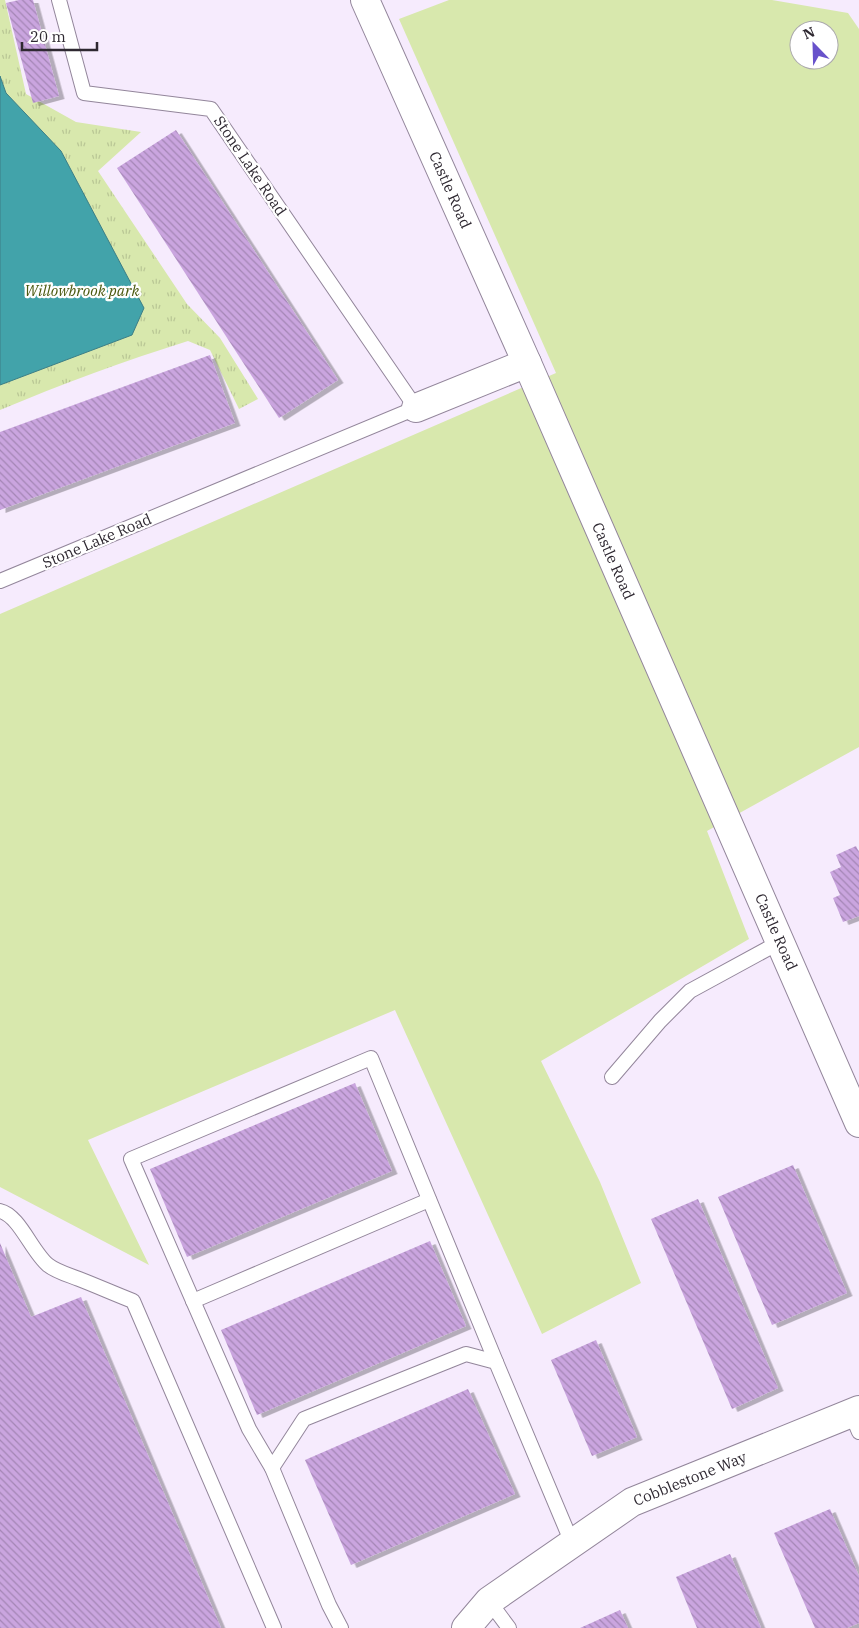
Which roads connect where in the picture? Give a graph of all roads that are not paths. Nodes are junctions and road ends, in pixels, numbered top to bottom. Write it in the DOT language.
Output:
graph roads {
  1 [pos="59,0"];
  2 [pos="365,0"];
  3 [pos="527,363"];
  4 [pos="416,408"];
  5 [pos="0,581"];
  6 [pos="780,942"];
  7 [pos="612,1077"];
  8 [pos="859,1123"];
  9 [pos="430,1200"];
  10 [pos="0,1211"];
  11 [pos="193,1301"];
  12 [pos="496,1362"];
  13 [pos="856,1418"];
  14 [pos="272,1468"];
  15 [pos="572,1543"];
  16 [pos="489,1601"];
  17 [pos="274,1628"];
  18 [pos="341,1628"];
  19 [pos="466,1628"];
  20 [pos="510,1628"];
  1 -- 4 [label="lane, Stone Lake Road"];
  2 -- 3 [label="street, Castle Road"];
  3 -- 4 [label="street, Stone Lake Road"];
  3 -- 6 [label="street, Castle Road"];
  4 -- 5 [label="lane, Stone Lake Road"];
  6 -- 7 [label="lane"];
  6 -- 8 [label="street, Castle Road"];
  9 -- 11 [label="lane"];
  9 -- 11 [label="lane"];
  9 -- 12 [label="lane"];
  10 -- 17 [label="lane"];
  11 -- 14 [label="lane"];
  12 -- 14 [label="lane"];
  12 -- 15 [label="lane"];
  13 -- 15 [label="street, Cobblestone Way"];
  14 -- 18 [label="lane"];
  15 -- 16 [label="street, Cobblestone Way"];
  16 -- 19 [label="street, Cobblestone Way"];
  16 -- 20 [label="lane"];
}
